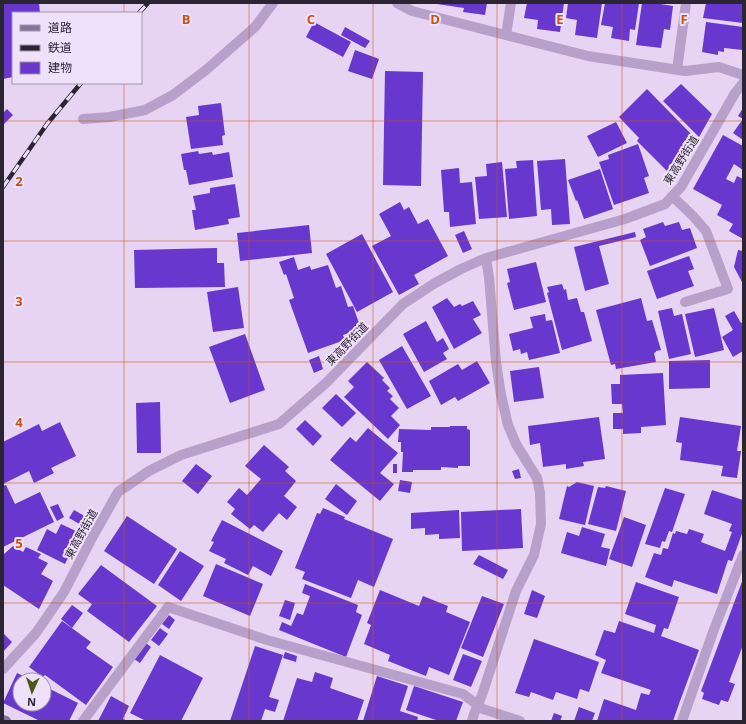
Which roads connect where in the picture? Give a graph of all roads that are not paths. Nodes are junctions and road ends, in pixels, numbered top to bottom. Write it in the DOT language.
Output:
graph roads {
  1 [pos="273,3"];
  2 [pos="397,3"];
  3 [pos="511,3"];
  4 [pos="686,3"];
  5 [pos="506,35"];
  6 [pos="677,70"];
  7 [pos="743,75"];
  8 [pos="743,83"];
  9 [pos="83,119"];
  10 [pos="672,196"];
  11 [pos="486,258"];
  12 [pos="685,302"];
  13 [pos="743,555"];
  14 [pos="3,669"];
  15 [pos="478,705"];
  16 [pos="84,721"];
  17 [pos="472,721"];
  18 [pos="520,721"];
  19 [pos="682,721"];
  1 -- 9 [label="street"];
  2 -- 5 [label="street"];
  3 -- 5 [label="street"];
  4 -- 6 [label="street"];
  5 -- 6 [label="street"];
  6 -- 7 [label="street"];
  8 -- 10 [label="street, 東高野街道"];
  10 -- 11 [label="street, 東高野街道"];
  10 -- 12 [label="street"];
  11 -- 14 [label="street, 東高野街道"];
  11 -- 15 [label="street"];
  13 -- 19 [label="street"];
  15 -- 16 [label="street"];
  15 -- 17 [label="street"];
  15 -- 18 [label="street"];
}
